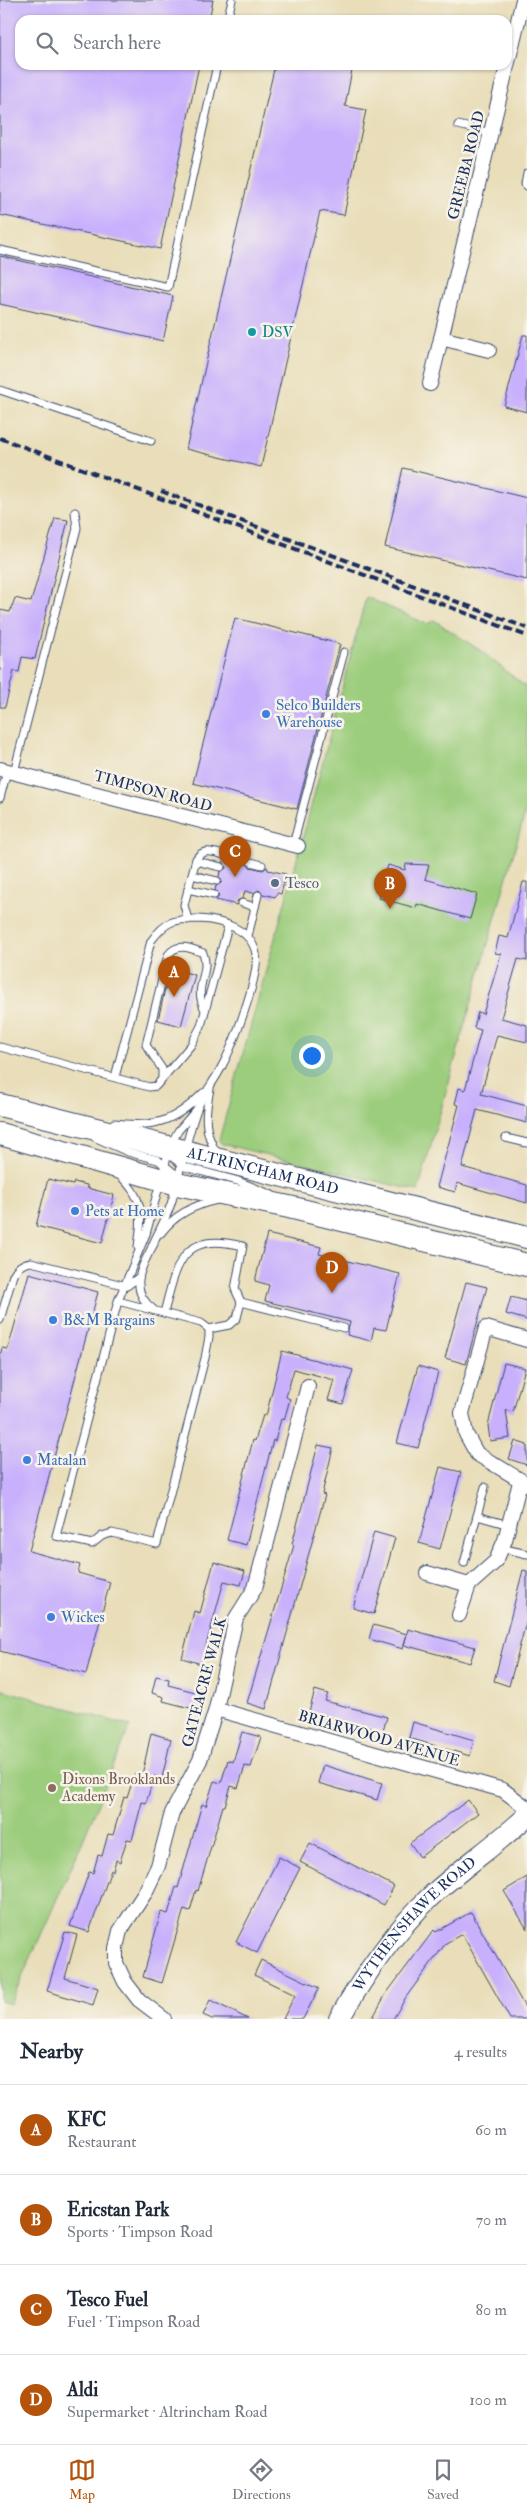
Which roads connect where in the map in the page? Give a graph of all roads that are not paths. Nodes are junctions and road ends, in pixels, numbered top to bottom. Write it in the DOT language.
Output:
graph roads {
  1 [pos="232,0"];
  2 [pos="525,1"];
  3 [pos="228,15"];
  4 [pos="512,51"];
  5 [pos="216,70"];
  6 [pos="507,70"];
  7 [pos="458,125"];
  8 [pos="491,133"];
  9 [pos="527,173"];
  10 [pos="527,186"];
  11 [pos="0,250"];
  12 [pos="441,338"];
  13 [pos="489,350"];
  14 [pos="430,384"];
  15 [pos="0,390"];
  16 [pos="151,441"];
  17 [pos="75,512"];
  18 [pos="344,652"];
  19 [pos="7,770"];
  20 [pos="0,798"];
  21 [pos="296,845"];
  22 [pos="224,855"];
  23 [pos="196,861"];
  24 [pos="252,862"];
  25 [pos="262,865"];
  26 [pos="221,867"];
  27 [pos="192,875"];
  28 [pos="217,881"];
  29 [pos="188,889"];
  30 [pos="214,895"];
  31 [pos="258,895"];
  32 [pos="242,903"];
  33 [pos="255,906"];
  34 [pos="188,920"];
  35 [pos="228,926"];
  36 [pos="248,936"];
  37 [pos="205,1010"];
  38 [pos="0,1047"];
  39 [pos="115,1077"];
  40 [pos="162,1078"];
  41 [pos="212,1084"];
  42 [pos="0,1105"];
  43 [pos="197,1109"];
  44 [pos="66,1120"];
  45 [pos="101,1122"];
  46 [pos="110,1122"];
  47 [pos="0,1134"];
  48 [pos="506,1138"];
  49 [pos="527,1144"];
  50 [pos="224,1161"];
  51 [pos="173,1165"];
  52 [pos="109,1166"];
  53 [pos="235,1196"];
  54 [pos="289,1207"];
  55 [pos="527,1237"];
  56 [pos="152,1246"];
  57 [pos="137,1257"];
  58 [pos="527,1265"];
  59 [pos="139,1277"];
  60 [pos="124,1285"];
  61 [pos="118,1301"];
  62 [pos="241,1302"];
  63 [pos="155,1310"];
  64 [pos="164,1313"];
  65 [pos="0,1320"];
  66 [pos="344,1328"];
  67 [pos="209,1329"];
  68 [pos="527,1340"];
  69 [pos="308,1386"];
  70 [pos="524,1483"];
  71 [pos="485,1487"];
  72 [pos="477,1516"];
  73 [pos="509,1525"];
  74 [pos="501,1548"];
  75 [pos="527,1554"];
  76 [pos="464,1563"];
  77 [pos="428,1573"];
  78 [pos="469,1585"];
  79 [pos="459,1615"];
  80 [pos="216,1709"];
  81 [pos="527,1808"];
  82 [pos="527,1816"];
  83 [pos="527,1831"];
  84 [pos="502,1840"];
  85 [pos="164,2019"];
  86 [pos="339,2019"];
  1 -- 3 [label="lane"];
  2 -- 4 [label="street, GREEBA ROAD"];
  5 -- 11 [label="lane"];
  6 -- 8 [label="street, GREEBA ROAD"];
  7 -- 8 [label="lane"];
  8 -- 12 [label="street, GREEBA ROAD"];
  9 -- 10 [label="lane"];
  12 -- 13 [label="street"];
  12 -- 14 [label="street, GREEBA ROAD"];
  15 -- 16 [label="lane"];
  17 -- 19 [label="lane"];
  18 -- 21 [label="lane"];
  19 -- 20 [label="lane"];
  19 -- 21 [label="street, TIMPSON ROAD"];
  22 -- 23 [label="lane"];
  23 -- 26 [label="lane"];
  23 -- 27 [label="lane"];
  24 -- 25 [label="lane"];
  27 -- 28 [label="lane"];
  27 -- 29 [label="lane"];
  29 -- 30 [label="lane"];
  29 -- 34 [label="lane"];
  31 -- 33 [label="lane"];
  32 -- 33 [label="lane"];
  33 -- 36 [label="lane"];
  34 -- 35 [label="lane"];
  34 -- 39 [label="lane"];
  35 -- 36 [label="lane"];
  35 -- 37 [label="lane"];
  36 -- 41 [label="lane"];
  37 -- 40 [label="lane"];
  37 -- 40 [label="lane"];
  38 -- 39 [label="lane"];
  39 -- 40 [label="lane"];
  41 -- 43 [label="lane"];
  41 -- 46 [label="lane"];
  41 -- 50 [label="lane"];
  42 -- 44 [label="highway, ALTRINCHAM ROAD"];
  43 -- 51 [label="lane"];
  43 -- 51 [label="lane"];
  44 -- 45 [label="lane"];
  44 -- 51 [label="highway, ALTRINCHAM ROAD"];
  47 -- 52 [label="highway, ALTRINCHAM ROAD"];
  48 -- 49 [label="lane"];
  50 -- 51 [label="highway, ALTRINCHAM ROAD"];
  50 -- 55 [label="highway, ALTRINCHAM ROAD"];
  51 -- 52 [label="highway, ALTRINCHAM ROAD"];
  51 -- 53 [label="highway, ALTRINCHAM ROAD"];
  51 -- 54 [label="lane"];
  51 -- 56 [label="lane"];
  51 -- 57 [label="lane"];
  52 -- 57 [label="lane"];
  53 -- 54 [label="highway, ALTRINCHAM ROAD"];
  53 -- 56 [label="lane"];
  54 -- 58 [label="highway, ALTRINCHAM ROAD"];
  56 -- 59 [label="lane"];
  57 -- 60 [label="lane"];
  59 -- 60 [label="lane"];
  59 -- 63 [label="lane"];
  60 -- 61 [label="lane"];
  60 -- 65 [label="lane"];
  61 -- 63 [label="lane"];
  61 -- 67 [label="lane"];
  62 -- 64 [label="lane"];
  62 -- 66 [label="lane"];
  62 -- 67 [label="lane"];
  63 -- 64 [label="lane"];
  64 -- 67 [label="lane"];
  68 -- 70 [label="street"];
  69 -- 80 [label="street, GATEACRE WALK"];
  70 -- 73 [label="street"];
  71 -- 72 [label="lane"];
  72 -- 73 [label="lane"];
  72 -- 76 [label="lane"];
  73 -- 74 [label="street"];
  74 -- 75 [label="lane"];
  74 -- 78 [label="street"];
  77 -- 78 [label="street"];
  78 -- 79 [label="street"];
  80 -- 81 [label="street, BRIARWOOD AVENUE"];
  80 -- 85 [label="street, GATEACRE WALK"];
  82 -- 84 [label="main road, WYTHENSHAWE ROAD"];
  83 -- 84 [label="main road, WYTHENSHAWE ROAD"];
  84 -- 86 [label="main road, WYTHENSHAWE ROAD"];
}
